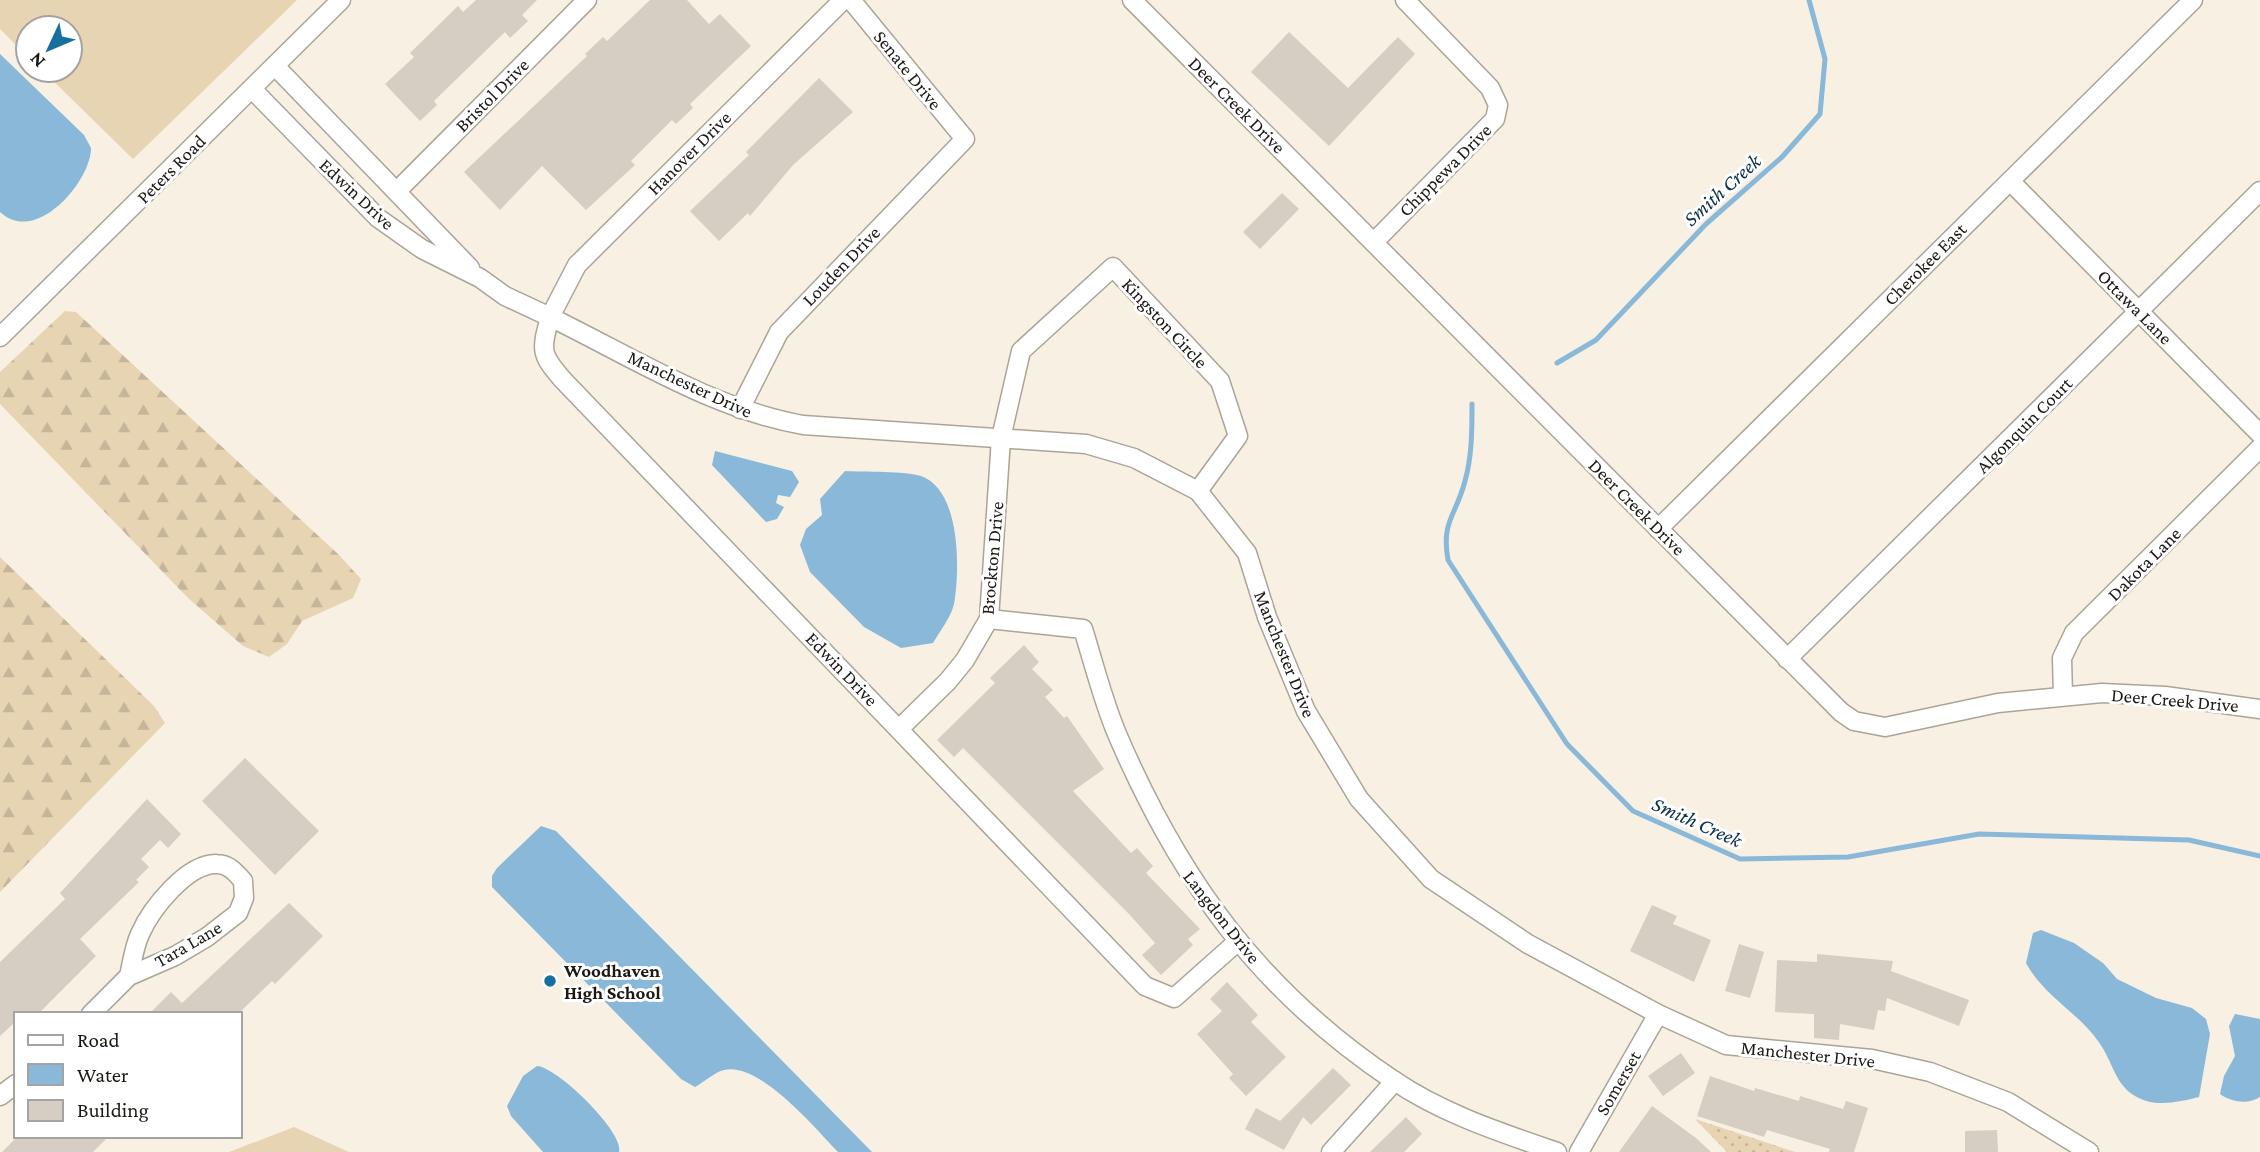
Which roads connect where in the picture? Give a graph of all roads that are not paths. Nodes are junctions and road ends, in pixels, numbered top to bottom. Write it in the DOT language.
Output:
graph roads {
  1 [pos="341,0"];
  2 [pos="587,0"];
  3 [pos="843,0"];
  4 [pos="851,0"];
  5 [pos="1132,0"];
  6 [pos="1405,0"];
  7 [pos="2193,0"];
  8 [pos="275,66"];
  9 [pos="251,89"];
  10 [pos="965,139"];
  11 [pos="2010,181"];
  12 [pos="397,191"];
  13 [pos="2260,191"];
  14 [pos="1374,242"];
  15 [pos="480,278"];
  16 [pos="2138,311"];
  17 [pos="550,317"];
  18 [pos="0,337"];
  19 [pos="740,409"];
  20 [pos="2260,434"];
  21 [pos="1000,438"];
  22 [pos="2260,448"];
  23 [pos="1198,491"];
  24 [pos="1658,529"];
  25 [pos="989,619"];
  26 [pos="1787,659"];
  27 [pos="2063,695"];
  28 [pos="2259,708"];
  29 [pos="899,729"];
  30 [pos="1237,942"];
  31 [pos="129,976"];
  32 [pos="93,1012"];
  33 [pos="1658,1014"];
  34 [pos="1395,1082"];
  35 [pos="1332,1152"];
  36 [pos="1558,1152"];
  37 [pos="1579,1152"];
  38 [pos="2089,1152"];
  1 -- 8 [label="street, Peters Road"];
  2 -- 12 [label="street, Bristol Drive"];
  3 -- 17 [label="street, Hanover Drive"];
  4 -- 10 [label="street, Senate Drive"];
  5 -- 14 [label="street, Deer Creek Drive"];
  6 -- 14 [label="street, Chippewa Drive"];
  7 -- 11 [label="street, Cherokee East"];
  8 -- 9 [label="street, Peters Road"];
  8 -- 12 [label="street, Edwin Drive"];
  9 -- 15 [label="street, Edwin Drive"];
  9 -- 18 [label="street, Peters Road"];
  10 -- 19 [label="street, Louden Drive"];
  11 -- 16 [label="street, Ottawa Lane"];
  11 -- 24 [label="street, Cherokee East"];
  12 -- 15 [label="street, Edwin Drive"];
  13 -- 16 [label="street, Algonquin Court"];
  14 -- 24 [label="street, Deer Creek Drive"];
  15 -- 17 [label="street, Edwin Drive"];
  16 -- 20 [label="street, Ottawa Lane"];
  16 -- 26 [label="street, Algonquin Court"];
  17 -- 19 [label="street, Manchester Drive"];
  17 -- 29 [label="street, Edwin Drive"];
  19 -- 21 [label="street, Manchester Drive"];
  21 -- 23 [label="street, Manchester Drive"];
  21 -- 23 [label="street, Kingston Circle"];
  21 -- 25 [label="street, Brockton Drive"];
  22 -- 27 [label="street, Dakota Lane"];
  23 -- 33 [label="street, Manchester Drive"];
  24 -- 26 [label="street, Deer Creek Drive"];
  25 -- 29 [label="street, Brockton Drive"];
  25 -- 30 [label="street, Langdon Drive"];
  26 -- 27 [label="street, Deer Creek Drive"];
  27 -- 28 [label="street, Deer Creek Drive"];
  29 -- 30 [label="street, Edwin Drive"];
  30 -- 34 [label="street, Langdon Drive"];
  31 -- 31 [label="street, Tara Lane"];
  31 -- 32 [label="street, Tara Lane"];
  33 -- 37 [label="street, Somerset"];
  33 -- 38 [label="street, Manchester Drive"];
  34 -- 35 [label="street"];
  34 -- 36 [label="street, Langdon Drive"];
}
